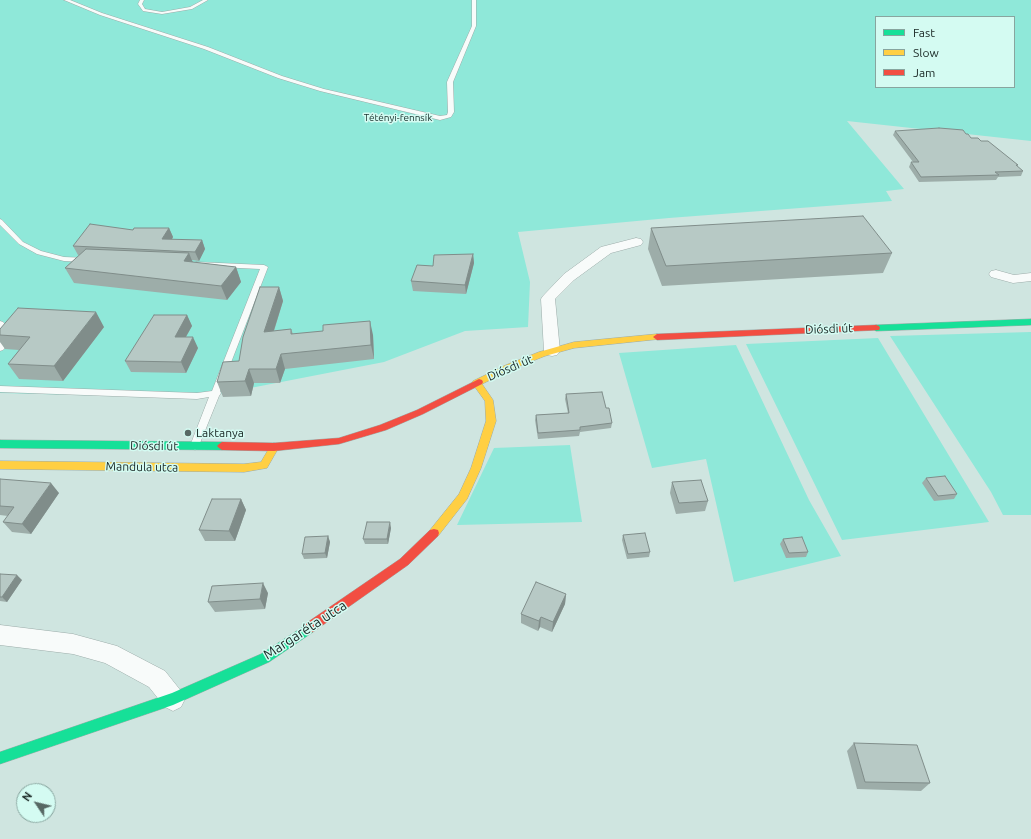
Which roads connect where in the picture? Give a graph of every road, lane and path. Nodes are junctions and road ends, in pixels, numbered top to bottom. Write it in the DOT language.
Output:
graph roads {
  1 [pos="66,0"];
  2 [pos="142,0"];
  3 [pos="206,0"];
  4 [pos="474,0"];
  5 [pos="1,222"];
  6 [pos="636,242"];
  7 [pos="95,260"];
  8 [pos="194,264"];
  9 [pos="996,274"];
  10 [pos="1031,277"];
  11 [pos="1031,322"];
  12 [pos="0,324"];
  13 [pos="0,348"];
  14 [pos="552,351"];
  15 [pos="476,383"];
  16 [pos="0,389"];
  17 [pos="217,393"];
  18 [pos="0,444"];
  19 [pos="196,446"];
  20 [pos="274,447"];
  21 [pos="0,466"];
  22 [pos="0,634"];
  23 [pos="173,699"];
  24 [pos="0,758"];
  1 -- 4 [label="lane"];
  2 -- 3 [label="lane"];
  5 -- 7 [label="lane"];
  6 -- 14 [label="street"];
  8 -- 17 [label="lane"];
  9 -- 10 [label="street"];
  11 -- 14 [label="main road, Diósdi út"];
  12 -- 13 [label="lane"];
  14 -- 15 [label="main road, Diósdi út"];
  15 -- 20 [label="main road, Diósdi út"];
  15 -- 23 [label="main road, Margaréta utca"];
  16 -- 17 [label="lane"];
  17 -- 19 [label="lane"];
  18 -- 19 [label="main road, Diósdi út"];
  19 -- 20 [label="main road, Diósdi út"];
  20 -- 21 [label="main road, Mandula utca"];
  22 -- 23 [label="street"];
  23 -- 24 [label="main road, Margaréta utca"];
}
